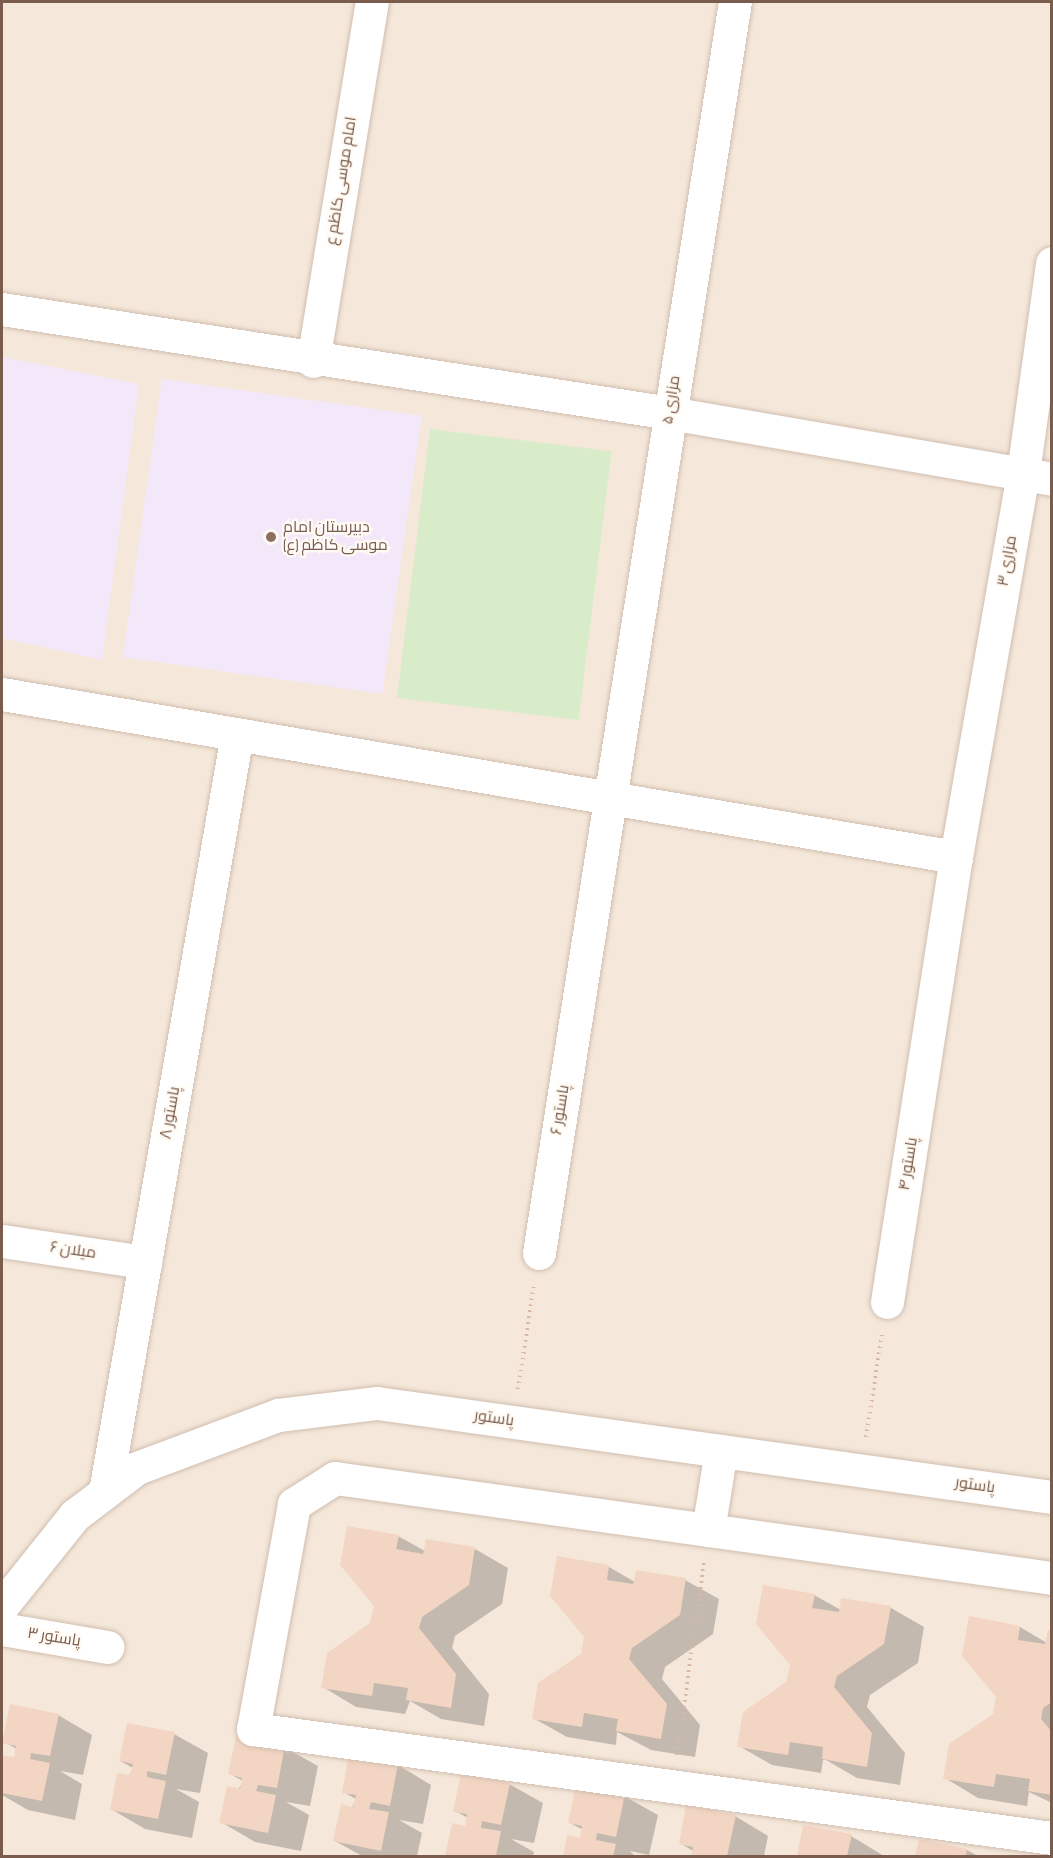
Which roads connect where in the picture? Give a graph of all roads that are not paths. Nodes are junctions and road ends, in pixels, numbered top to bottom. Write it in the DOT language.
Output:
graph roads {
  1 [pos="372,2"];
  2 [pos="735,2"];
  3 [pos="1052,263"];
  4 [pos="2,309"];
  5 [pos="313,361"];
  6 [pos="670,413"];
  7 [pos="1037,476"];
  8 [pos="2,694"];
  9 [pos="237,734"];
  10 [pos="610,798"];
  11 [pos="956,857"];
  12 [pos="2,1241"];
  13 [pos="539,1253"];
  14 [pos="145,1262"];
  15 [pos="887,1302"];
  16 [pos="721,1451"];
  17 [pos="105,1492"];
  18 [pos="1052,1497"];
  19 [pos="708,1530"];
  20 [pos="1052,1578"];
  21 [pos="2,1606"];
  22 [pos="2,1629"];
  23 [pos="107,1647"];
  24 [pos="1052,1838"];
  1 -- 5 [label="street, امام موسی کاظم ع"];
  2 -- 6 [label="street, مزاری ۵"];
  3 -- 7 [label="street, مزاری ۳"];
  4 -- 5 [label="street"];
  5 -- 6 [label="street"];
  6 -- 7 [label="street"];
  6 -- 10 [label="street, مزاری ۵"];
  7 -- 11 [label="street, مزاری ۳"];
  8 -- 9 [label="street"];
  9 -- 10 [label="street"];
  9 -- 14 [label="street, پاستور ۸"];
  10 -- 11 [label="street"];
  10 -- 13 [label="street, پاستور ۶"];
  11 -- 15 [label="street, پاستور ۴"];
  12 -- 14 [label="street, میلان ۶"];
  14 -- 17 [label="street, پاستور ۸"];
  16 -- 17 [label="street, پاستور"];
  16 -- 18 [label="street, پاستور"];
  16 -- 19 [label="street"];
  17 -- 21 [label="street, پاستور"];
  19 -- 20 [label="street"];
  19 -- 24 [label="street"];
  22 -- 23 [label="street, پاستور ۳"];
}
